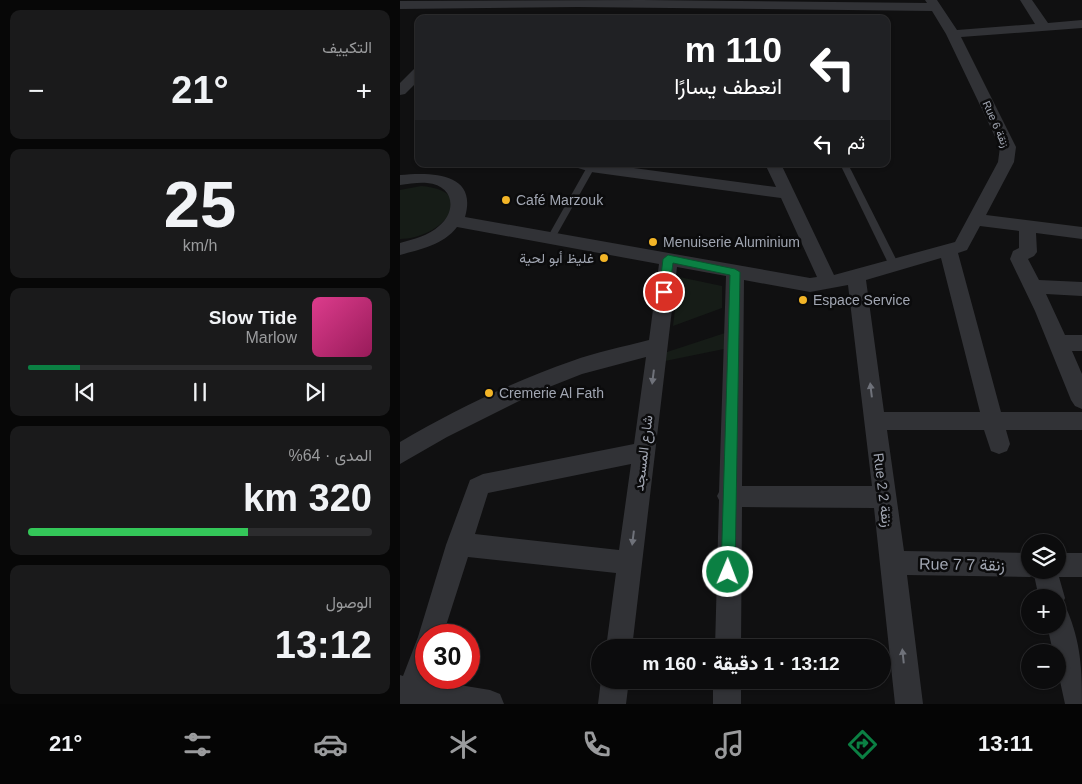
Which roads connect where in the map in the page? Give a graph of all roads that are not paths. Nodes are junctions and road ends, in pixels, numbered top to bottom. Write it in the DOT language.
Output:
graph roads {
  1 [pos="1026,0"];
  2 [pos="521,2"];
  3 [pos="579,2"];
  4 [pos="758,3"];
  5 [pos="400,4"];
  6 [pos="694,4"];
  7 [pos="933,4"];
  8 [pos="570,14"];
  9 [pos="700,15"];
  10 [pos="1082,24"];
  11 [pos="1044,27"];
  12 [pos="953,34"];
  13 [pos="415,76"];
  14 [pos="400,90"];
  15 [pos="438,167"];
  16 [pos="587,167"];
  17 [pos="602,167"];
  18 [pos="774,167"];
  19 [pos="845,167"];
  20 [pos="429,178"];
  21 [pos="400,180"];
  22 [pos="788,194"];
  23 [pos="977,220"];
  24 [pos="455,221"];
  25 [pos="1028,226"];
  26 [pos="1082,233"];
  27 [pos="551,238"];
  28 [pos="400,249"];
  29 [pos="953,249"];
  30 [pos="668,259"];
  31 [pos="894,265"];
  32 [pos="735,272"];
  33 [pos="856,276"];
  34 [pos="829,284"];
  35 [pos="1034,287"];
  36 [pos="1082,289"];
  37 [pos="1059,343"];
  38 [pos="1082,343"];
  39 [pos="657,346"];
  40 [pos="1082,400"];
  41 [pos="875,421"];
  42 [pos="1082,421"];
  43 [pos="993,422"];
  44 [pos="999,444"];
  45 [pos="644,452"];
  46 [pos="400,454"];
  47 [pos="729,496"];
  48 [pos="884,497"];
  49 [pos="458,545"];
  50 [pos="630,563"];
  51 [pos="893,563"];
  52 [pos="1021,565"];
  53 [pos="1066,565"];
  54 [pos="1082,565"];
  55 [pos="433,624"];
  56 [pos="1062,634"];
  57 [pos="620,639"];
  58 [pos="728,639"];
  59 [pos="415,675"];
  60 [pos="614,689"];
  61 [pos="727,689"];
  62 [pos="407,694"];
  63 [pos="490,704"];
  64 [pos="612,704"];
  65 [pos="727,704"];
  66 [pos="909,704"];
  67 [pos="1079,704"];
  1 -- 11 [label="street"];
  2 -- 3 [label="street"];
  2 -- 5 [label="street"];
  3 -- 6 [label="street"];
  3 -- 8 [label="street"];
  4 -- 6 [label="street"];
  4 -- 7 [label="street"];
  6 -- 9 [label="street"];
  7 -- 12 [label="street, Rue 6 زنقة"];
  10 -- 11 [label="street"];
  11 -- 12 [label="street"];
  12 -- 23 [label="street, Rue 6 زنقة"];
  13 -- 14 [label="street"];
  15 -- 20 [label="street"];
  16 -- 27 [label="lane"];
  17 -- 22 [label="street"];
  18 -- 22 [label="street"];
  19 -- 31 [label="lane"];
  20 -- 21 [label="street"];
  20 -- 24 [label="street"];
  22 -- 34 [label="street"];
  23 -- 25 [label="street"];
  23 -- 29 [label="street, Rue 6 زنقة"];
  24 -- 27 [label="street"];
  24 -- 28 [label="street"];
  25 -- 26 [label="street"];
  25 -- 35 [label="street"];
  27 -- 30 [label="street"];
  29 -- 31 [label="street"];
  29 -- 43 [label="street"];
  30 -- 32 [label="street"];
  30 -- 39 [label="street, شارع المسجد"];
  31 -- 33 [label="street"];
  32 -- 34 [label="street"];
  32 -- 47 [label="street"];
  33 -- 34 [label="street"];
  41 -- 33 [label="street, Rue 2 زنقة 2, one-way"];
  35 -- 36 [label="street"];
  35 -- 37 [label="street"];
  37 -- 38 [label="street"];
  37 -- 40 [label="street"];
  39 -- 45 [label="street, شارع المسجد, one-way"];
  39 -- 46 [label="street"];
  41 -- 43 [label="street"];
  41 -- 48 [label="street, Rue 2 زنقة 2"];
  42 -- 43 [label="street"];
  43 -- 44 [label="street"];
  45 -- 49 [label="street"];
  45 -- 50 [label="street, شارع المسجد, one-way"];
  47 -- 48 [label="street"];
  47 -- 58 [label="street"];
  48 -- 51 [label="street, Rue 2 زنقة 2"];
  49 -- 50 [label="street"];
  49 -- 55 [label="street"];
  50 -- 57 [label="street, شارع المسجد"];
  51 -- 52 [label="street, Rue 7 زنقة 7"];
  66 -- 51 [label="street, Rue 2 زنقة 2, one-way"];
  53 -- 54 [label="street"];
  56 -- 67 [label="street"];
  59 -- 62 [label="street"];
  60 -- 64 [label="street"];
  61 -- 65 [label="street"];
  62 -- 63 [label="street"];
}
